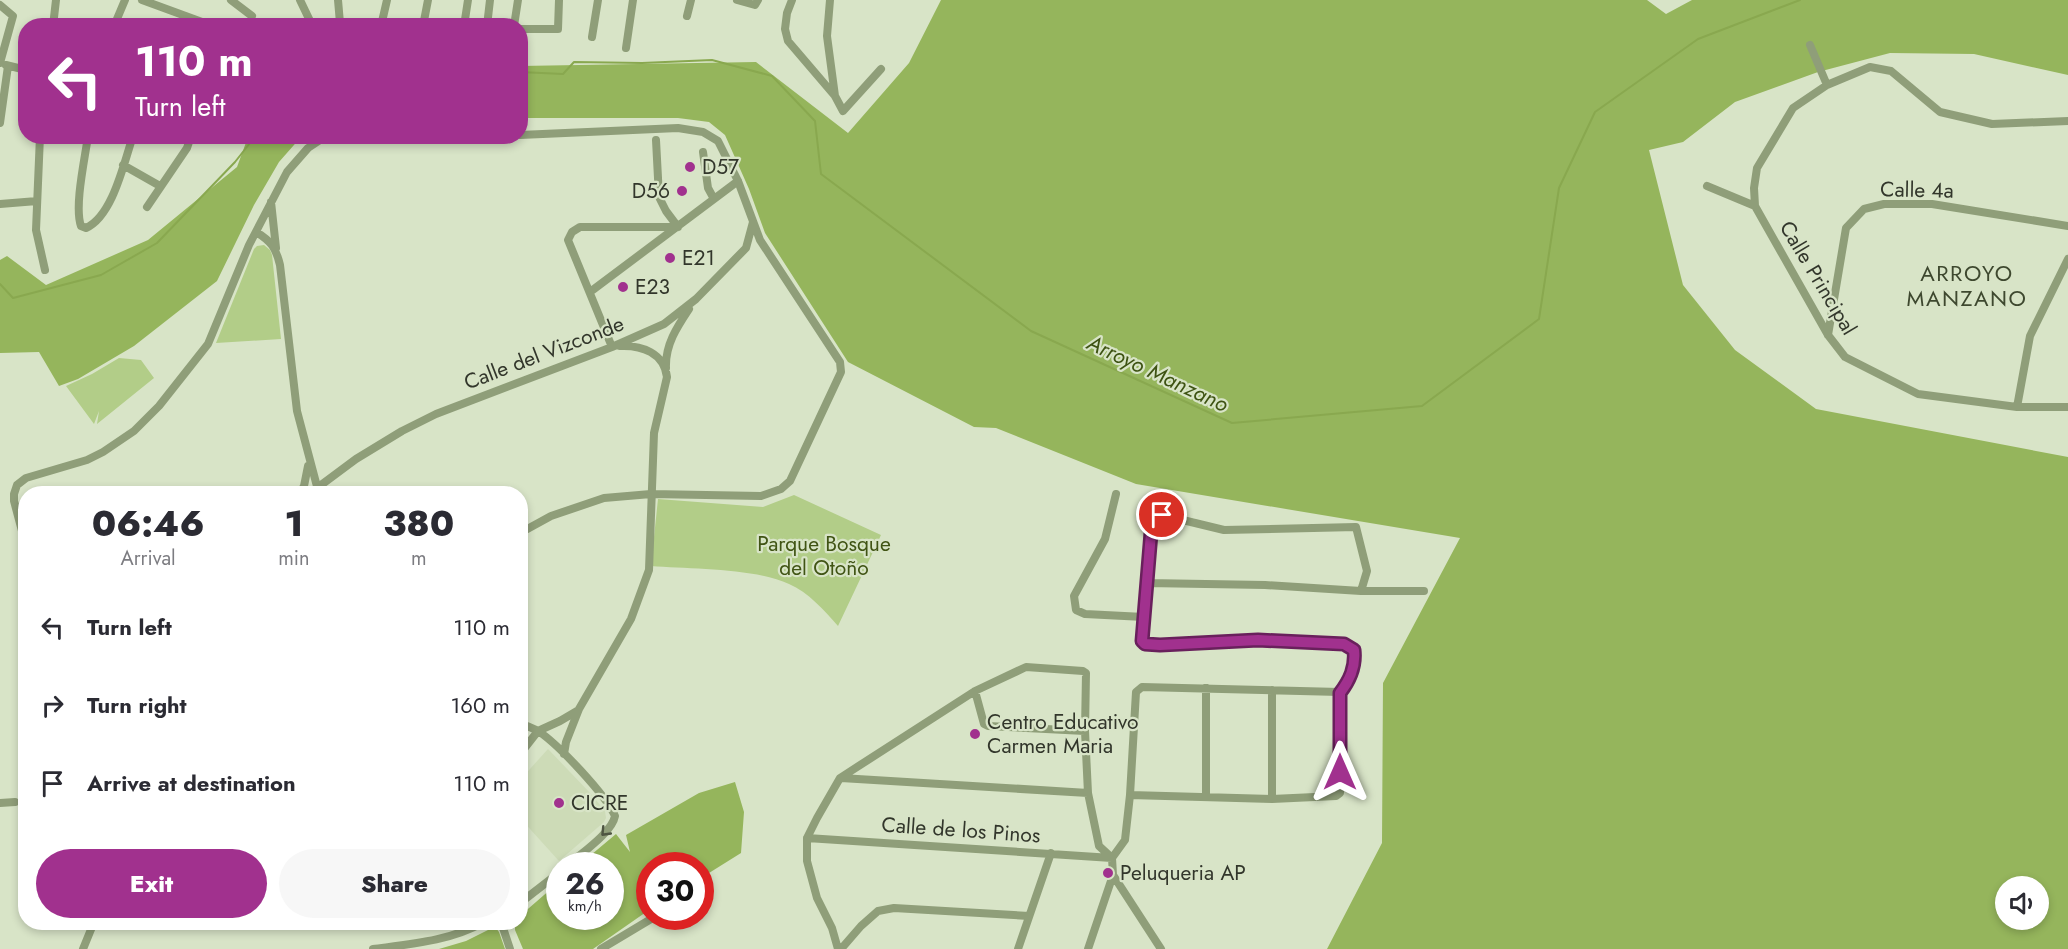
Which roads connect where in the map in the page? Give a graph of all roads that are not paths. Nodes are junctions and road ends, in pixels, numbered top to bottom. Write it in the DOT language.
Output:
graph roads {
  1 [pos="56,0"];
  2 [pos="125,0"];
  3 [pos="142,0"];
  4 [pos="231,0"];
  5 [pos="300,0"];
  6 [pos="338,0"];
  7 [pos="387,0"];
  8 [pos="428,0"];
  9 [pos="468,0"];
  10 [pos="490,0"];
  11 [pos="518,0"];
  12 [pos="559,0"];
  13 [pos="598,0"];
  14 [pos="633,0"];
  15 [pos="692,0"];
  16 [pos="737,0"];
  17 [pos="758,0"];
  18 [pos="792,0"];
  19 [pos="830,0"];
  20 [pos="163,3"];
  21 [pos="0,5"];
  22 [pos="252,16"];
  23 [pos="687,16"];
  24 [pos="54,18"];
  25 [pos="117,18"];
  26 [pos="196,18"];
  27 [pos="308,18"];
  28 [pos="340,18"];
  29 [pos="383,18"];
  30 [pos="425,18"];
  31 [pos="465,18"];
  32 [pos="488,18"];
  33 [pos="515,18"];
  34 [pos="528,29"];
  35 [pos="592,37"];
  36 [pos="1810,45"];
  37 [pos="626,48"];
  38 [pos="3,64"];
  39 [pos="18,68"];
  40 [pos="881,69"];
  41 [pos="1827,86"];
  42 [pos="835,96"];
  43 [pos="2068,121"];
  44 [pos="0,123"];
  45 [pos="528,135"];
  46 [pos="656,140"];
  47 [pos="40,144"];
  48 [pos="87,144"];
  49 [pos="130,144"];
  50 [pos="188,144"];
  51 [pos="314,144"];
  52 [pos="703,152"];
  53 [pos="123,165"];
  54 [pos="738,181"];
  55 [pos="160,186"];
  56 [pos="1707,186"];
  57 [pos="714,199"];
  58 [pos="36,201"];
  59 [pos="271,202"];
  60 [pos="0,204"];
  61 [pos="1755,206"];
  62 [pos="147,207"];
  63 [pos="753,222"];
  64 [pos="2068,226"];
  65 [pos="678,227"];
  66 [pos="256,232"];
  67 [pos="276,248"];
  68 [pos="746,248"];
  69 [pos="765,248"];
  70 [pos="2068,260"];
  71 [pos="45,270"];
  72 [pos="590,292"];
  73 [pos="696,299"];
  74 [pos="1828,335"];
  75 [pos="612,347"];
  76 [pos="667,377"];
  77 [pos="2017,407"];
  78 [pos="2068,407"];
  79 [pos="308,459"];
  80 [pos="302,486"];
  81 [pos="316,486"];
  82 [pos="325,486"];
  83 [pos="651,494"];
  84 [pos="1116,494"];
  85 [pos="18,516"];
  86 [pos="528,529"];
  87 [pos="1147,583"];
  88 [pos="1361,591"];
  89 [pos="1424,591"];
  90 [pos="1144,617"];
  91 [pos="1206,688"];
  92 [pos="1272,690"];
  93 [pos="975,691"];
  94 [pos="1340,693"];
  95 [pos="579,709"];
  96 [pos="528,727"];
  97 [pos="538,731"];
  98 [pos="1085,731"];
  99 [pos="528,744"];
  100 [pos="564,754"];
  101 [pos="840,778"];
  102 [pos="1088,793"];
  103 [pos="1130,795"];
  104 [pos="1206,797"];
  105 [pos="1272,798"];
  106 [pos="15,802"];
  107 [pos="0,803"];
  108 [pos="807,838"];
  109 [pos="583,852"];
  110 [pos="1051,854"];
  111 [pos="1112,858"];
  112 [pos="1113,875"];
  113 [pos="546,883"];
  114 [pos="528,897"];
  115 [pos="1029,916"];
  116 [pos="636,928"];
  117 [pos="91,930"];
  118 [pos="464,930"];
  119 [pos="504,930"];
  120 [pos="1159,948"];
  121 [pos="83,949"];
  122 [pos="373,949"];
  123 [pos="510,949"];
  124 [pos="601,949"];
  125 [pos="840,949"];
  126 [pos="1018,949"];
  127 [pos="1088,949"];
  1 -- 24 [label="street"];
  2 -- 25 [label="street"];
  3 -- 20 [label="street"];
  4 -- 22 [label="street"];
  5 -- 27 [label="street"];
  6 -- 28 [label="street"];
  7 -- 29 [label="street"];
  8 -- 30 [label="street"];
  9 -- 31 [label="street"];
  10 -- 32 [label="street"];
  11 -- 33 [label="street"];
  12 -- 34 [label="street"];
  13 -- 35 [label="street"];
  14 -- 37 [label="street"];
  15 -- 23 [label="street"];
  16 -- 17 [label="street"];
  18 -- 42 [label="street"];
  19 -- 42 [label="street"];
  20 -- 26 [label="street"];
  21 -- 38 [label="street"];
  36 -- 41 [label="street"];
  38 -- 39 [label="street"];
  38 -- 44 [label="street"];
  40 -- 42 [label="street"];
  41 -- 43 [label="street, Calle Principal"];
  41 -- 61 [label="street, Calle Principal"];
  45 -- 54 [label="street"];
  46 -- 65 [label="street"];
  47 -- 58 [label="street"];
  48 -- 53 [label="street"];
  49 -- 53 [label="street"];
  50 -- 55 [label="street"];
  51 -- 59 [label="street"];
  52 -- 57 [label="street"];
  53 -- 55 [label="street"];
  54 -- 57 [label="street"];
  54 -- 63 [label="street"];
  55 -- 62 [label="street"];
  56 -- 61 [label="street"];
  57 -- 65 [label="street"];
  58 -- 60 [label="street"];
  58 -- 71 [label="street"];
  59 -- 66 [label="street"];
  59 -- 67 [label="street"];
  61 -- 74 [label="street, Calle Principal"];
  63 -- 68 [label="street, Calle del Vizconde"];
  63 -- 69 [label="street"];
  64 -- 74 [label="street, Calle 4a"];
  65 -- 72 [label="street"];
  65 -- 72 [label="street"];
  66 -- 67 [label="street"];
  66 -- 85 [label="street"];
  67 -- 79 [label="street"];
  68 -- 69 [label="street"];
  68 -- 73 [label="street, Calle del Vizconde"];
  69 -- 83 [label="street"];
  70 -- 77 [label="street"];
  72 -- 75 [label="street"];
  73 -- 75 [label="street, Calle del Vizconde"];
  73 -- 76 [label="street"];
  74 -- 77 [label="street, Calle Principal"];
  75 -- 76 [label="street"];
  75 -- 82 [label="street, Calle del Vizconde"];
  76 -- 83 [label="street"];
  77 -- 78 [label="street, Calle Principal"];
  79 -- 80 [label="street"];
  79 -- 81 [label="street"];
  83 -- 86 [label="street"];
  83 -- 95 [label="street"];
  84 -- 90 [label="street"];
  87 -- 88 [label="street"];
  87 -- 88 [label="street"];
  87 -- 90 [label="street"];
  88 -- 89 [label="street"];
  90 -- 94 [label="street"];
  91 -- 92 [label="street"];
  91 -- 103 [label="street"];
  91 -- 104 [label="street"];
  92 -- 94 [label="street"];
  92 -- 105 [label="street"];
  93 -- 98 [label="street"];
  93 -- 98 [label="street"];
  93 -- 101 [label="street"];
  94 -- 105 [label="street"];
  95 -- 97 [label="street"];
  95 -- 100 [label="street"];
  96 -- 97 [label="street"];
  97 -- 99 [label="street"];
  97 -- 100 [label="street"];
  98 -- 102 [label="street"];
  100 -- 109 [label="street, one-way"];
  101 -- 102 [label="street"];
  101 -- 108 [label="street"];
  102 -- 111 [label="street"];
  103 -- 104 [label="street"];
  103 -- 111 [label="street"];
  104 -- 105 [label="street"];
  106 -- 107 [label="street"];
  108 -- 110 [label="street, Calle de los Pinos"];
  108 -- 125 [label="street"];
  110 -- 111 [label="street, Calle de los Pinos"];
  110 -- 115 [label="street"];
  111 -- 112 [label="street"];
  112 -- 120 [label="street"];
  112 -- 127 [label="street"];
  113 -- 114 [label="street"];
  115 -- 125 [label="street"];
  115 -- 126 [label="street"];
  116 -- 124 [label="street"];
  117 -- 121 [label="street"];
  118 -- 122 [label="street"];
  119 -- 123 [label="street"];
}
